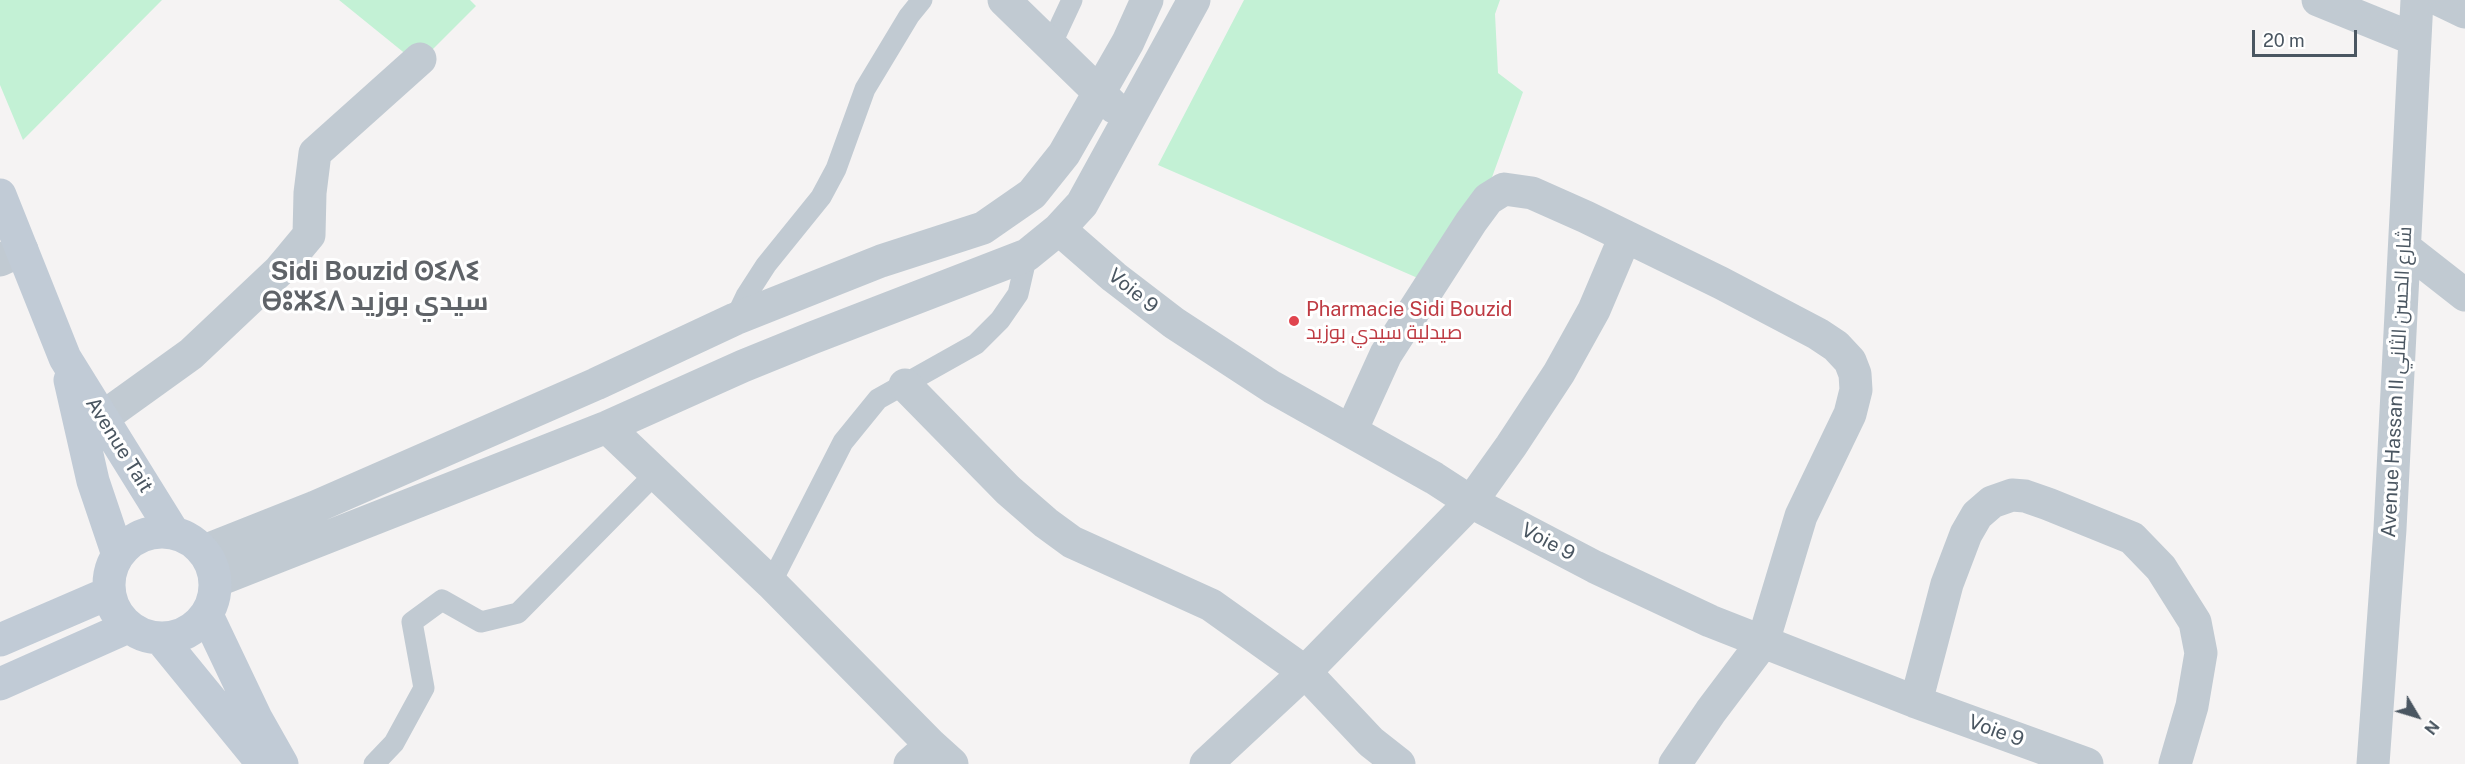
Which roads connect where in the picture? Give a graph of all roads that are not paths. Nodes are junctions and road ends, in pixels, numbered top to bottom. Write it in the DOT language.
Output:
graph roads {
  1 [pos="922,0"];
  2 [pos="1004,0"];
  3 [pos="1072,0"];
  4 [pos="1147,0"];
  5 [pos="1194,0"];
  6 [pos="2318,0"];
  7 [pos="2417,0"];
  8 [pos="2440,0"];
  9 [pos="2465,12"];
  10 [pos="2415,39"];
  11 [pos="1051,45"];
  12 [pos="420,59"];
  13 [pos="1100,91"];
  14 [pos="1129,123"];
  15 [pos="0,195"];
  16 [pos="1059,229"];
  17 [pos="1625,237"];
  18 [pos="2405,248"];
  19 [pos="11,255"];
  20 [pos="1028,255"];
  21 [pos="2465,295"];
  22 [pos="735,319"];
  23 [pos="65,358"];
  24 [pos="743,366"];
  25 [pos="905,385"];
  26 [pos="102,418"];
  27 [pos="607,427"];
  28 [pos="1351,431"];
  29 [pos="656,473"];
  30 [pos="1471,502"];
  31 [pos="173,532"];
  32 [pos="204,551"];
  33 [pos="118,555"];
  34 [pos="216,581"];
  35 [pos="771,583"];
  36 [pos="109,593"];
  37 [pos="207,615"];
  38 [pos="128,627"];
  39 [pos="161,639"];
  40 [pos="0,640"];
  41 [pos="1763,642"];
  42 [pos="1305,672"];
  43 [pos="0,684"];
  44 [pos="1916,702"];
  45 [pos="931,758"];
  46 [pos="263,764"];
  47 [pos="282,764"];
  48 [pos="374,764"];
  49 [pos="1206,764"];
  50 [pos="1399,764"];
  51 [pos="1675,764"];
  52 [pos="2087,764"];
  53 [pos="2175,764"];
  54 [pos="2373,764"];
  1 -- 22 [label="lane"];
  2 -- 11 [label="street"];
  3 -- 11 [label="lane"];
  4 -- 13 [label="street"];
  5 -- 14 [label="street"];
  6 -- 10 [label="street"];
  7 -- 10 [label="street, Avenue Hassan II شارع الحسن الثاني"];
  8 -- 9 [label="street"];
  10 -- 18 [label="street, Avenue Hassan II شارع الحسن الثاني"];
  11 -- 13 [label="street"];
  12 -- 26 [label="street"];
  13 -- 14 [label="street"];
  13 -- 22 [label="street"];
  14 -- 16 [label="street"];
  15 -- 19 [label="street, Avenue Tait"];
  16 -- 20 [label="street"];
  16 -- 28 [label="street, Voie 9"];
  17 -- 28 [label="street"];
  17 -- 30 [label="street"];
  17 -- 41 [label="street"];
  18 -- 21 [label="street"];
  18 -- 54 [label="street, Avenue Hassan II شارع الحسن الثاني"];
  19 -- 23 [label="street, Avenue Tait"];
  20 -- 24 [label="street"];
  20 -- 25 [label="lane"];
  22 -- 24 [label="street"];
  22 -- 32 [label="street"];
  23 -- 26 [label="street, Avenue Tait"];
  23 -- 33 [label="street, Avenue Tait"];
  24 -- 27 [label="street"];
  25 -- 35 [label="lane"];
  25 -- 42 [label="street"];
  26 -- 31 [label="street, Avenue Tait"];
  27 -- 29 [label="street"];
  27 -- 34 [label="street"];
  28 -- 30 [label="street, Voie 9"];
  29 -- 35 [label="street"];
  29 -- 48 [label="lane"];
  30 -- 41 [label="street, Voie 9"];
  30 -- 42 [label="street"];
  31 -- 32 [label="street"];
  31 -- 33 [label="street"];
  32 -- 34 [label="street"];
  33 -- 36 [label="street"];
  34 -- 37 [label="street"];
  35 -- 45 [label="street"];
  36 -- 38 [label="street"];
  36 -- 40 [label="street"];
  37 -- 39 [label="street"];
  37 -- 47 [label="street"];
  38 -- 39 [label="street"];
  38 -- 43 [label="street"];
  39 -- 46 [label="street"];
  41 -- 44 [label="street, Voie 9"];
  41 -- 51 [label="street"];
  42 -- 49 [label="street"];
  42 -- 50 [label="street"];
  44 -- 52 [label="street, Voie 9"];
  44 -- 53 [label="street"];
}
